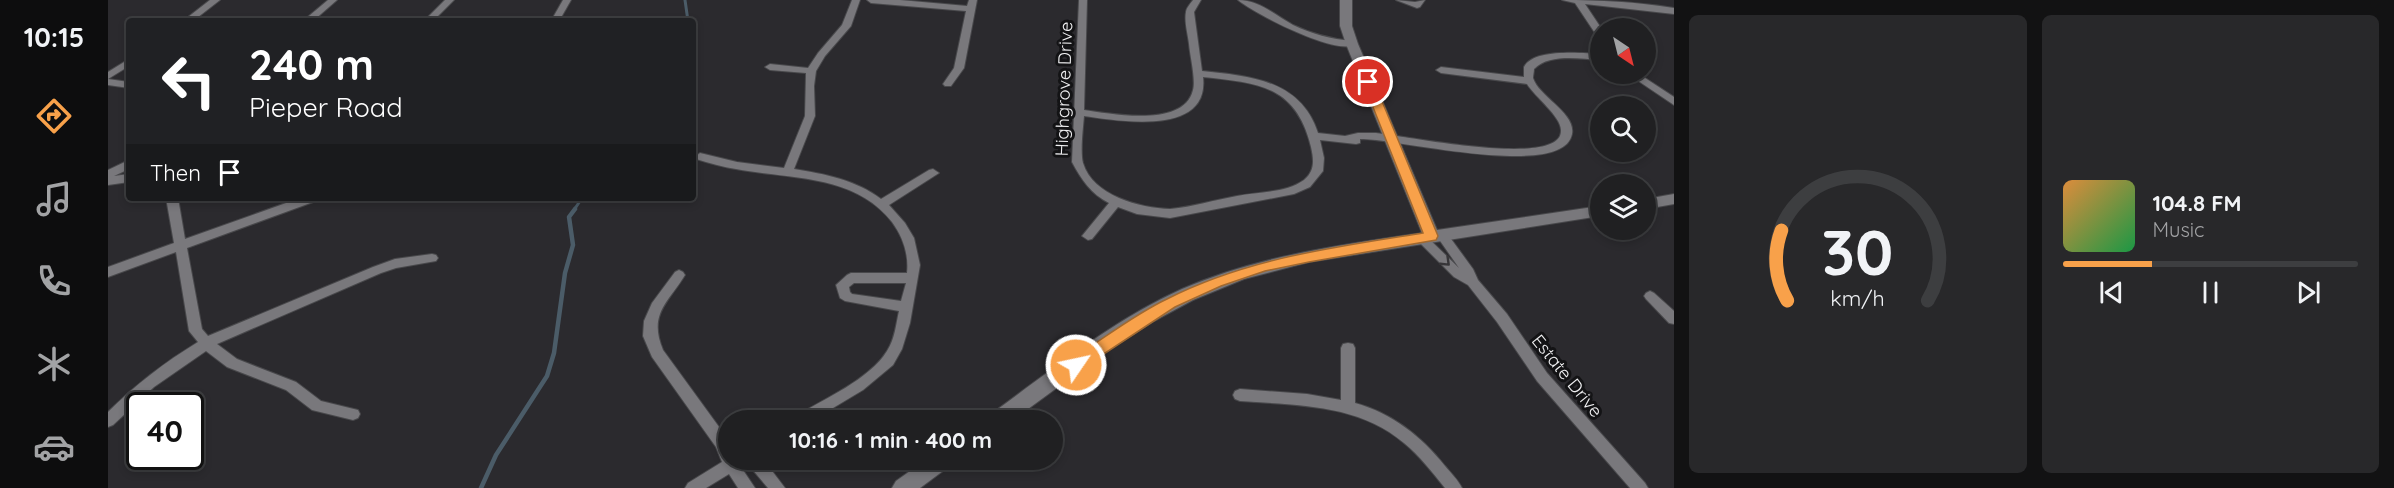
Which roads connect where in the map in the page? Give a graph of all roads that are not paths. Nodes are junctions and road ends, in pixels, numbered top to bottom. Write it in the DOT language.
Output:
graph roads {
  1 [pos="216,0"];
  2 [pos="333,0"];
  3 [pos="450,0"];
  4 [pos="567,0"];
  5 [pos="856,0"];
  6 [pos="871,0"];
  7 [pos="1083,0"];
  8 [pos="1197,0"];
  9 [pos="1242,0"];
  10 [pos="1346,0"];
  11 [pos="1400,0"];
  12 [pos="1421,0"];
  13 [pos="1566,0"];
  14 [pos="1578,1"];
  15 [pos="972,5"];
  16 [pos="1674,11"];
  17 [pos="191,18"];
  18 [pos="311,18"];
  19 [pos="431,18"];
  20 [pos="557,18"];
  21 [pos="1590,19"];
  22 [pos="1353,44"];
  23 [pos="1590,56"];
  24 [pos="126,64"];
  25 [pos="770,67"];
  26 [pos="1441,70"];
  27 [pos="811,71"];
  28 [pos="1198,74"];
  29 [pos="108,76"];
  30 [pos="1530,81"];
  31 [pos="108,82"];
  32 [pos="948,84"];
  33 [pos="1648,84"];
  34 [pos="126,85"];
  35 [pos="1674,102"];
  36 [pos="1078,112"];
  37 [pos="1313,136"];
  38 [pos="1393,142"];
  39 [pos="700,157"];
  40 [pos="126,166"];
  41 [pos="787,173"];
  42 [pos="933,173"];
  43 [pos="108,175"];
  44 [pos="126,178"];
  45 [pos="108,181"];
  46 [pos="1674,199"];
  47 [pos="173,201"];
  48 [pos="304,201"];
  49 [pos="1116,202"];
  50 [pos="1656,202"];
  51 [pos="881,204"];
  52 [pos="1590,213"];
  53 [pos="1088,236"];
  54 [pos="1432,237"];
  55 [pos="181,246"];
  56 [pos="432,258"];
  57 [pos="108,272"];
  58 [pos="679,275"];
  59 [pos="913,278"];
  60 [pos="1472,282"];
  61 [pos="1650,296"];
  62 [pos="906,307"];
  63 [pos="1674,319"];
  64 [pos="206,343"];
  65 [pos="1348,348"];
  66 [pos="1240,395"];
  67 [pos="1348,405"];
  68 [pos="817,410"];
  69 [pos="1012,410"];
  70 [pos="353,414"];
  71 [pos="108,421"];
  72 [pos="718,436"];
  73 [pos="722,470"];
  74 [pos="739,470"];
  75 [pos="763,470"];
  76 [pos="928,470"];
  77 [pos="693,488"];
  78 [pos="747,488"];
  79 [pos="777,488"];
  80 [pos="903,488"];
  81 [pos="1454,488"];
  82 [pos="1640,488"];
  1 -- 17 [label="street"];
  2 -- 18 [label="street"];
  3 -- 19 [label="street"];
  4 -- 20 [label="street"];
  5 -- 27 [label="street"];
  6 -- 15 [label="street"];
  7 -- 36 [label="street, Highgrove Drive"];
  8 -- 28 [label="street"];
  9 -- 22 [label="street"];
  10 -- 22 [label="street"];
  11 -- 12 [label="street"];
  13 -- 14 [label="street"];
  14 -- 16 [label="street"];
  14 -- 21 [label="street"];
  15 -- 32 [label="street"];
  22 -- 38 [label="street"];
  23 -- 30 [label="street"];
  24 -- 29 [label="street"];
  25 -- 27 [label="street"];
  26 -- 30 [label="street"];
  27 -- 41 [label="street"];
  28 -- 36 [label="street"];
  28 -- 37 [label="street, Highgrove Drive"];
  30 -- 38 [label="street"];
  31 -- 34 [label="street"];
  33 -- 35 [label="street"];
  36 -- 49 [label="street, Highgrove Drive"];
  37 -- 38 [label="street"];
  37 -- 49 [label="street, Highgrove Drive"];
  38 -- 54 [label="street"];
  39 -- 41 [label="street"];
  40 -- 43 [label="street"];
  41 -- 51 [label="street"];
  42 -- 51 [label="street"];
  44 -- 45 [label="street"];
  46 -- 50 [label="street"];
  47 -- 55 [label="street"];
  48 -- 55 [label="street"];
  49 -- 53 [label="street"];
  51 -- 59 [label="street"];
  52 -- 54 [label="street"];
  54 -- 60 [label="street, Estate Drive, one-way"];
  54 -- 60 [label="street, Estate Drive"];
  54 -- 69 [label="street"];
  55 -- 57 [label="street"];
  55 -- 64 [label="street"];
  56 -- 64 [label="street"];
  58 -- 72 [label="street"];
  59 -- 62 [label="street"];
  59 -- 62 [label="street"];
  60 -- 82 [label="street, Estate Drive"];
  61 -- 63 [label="street"];
  62 -- 68 [label="street"];
  64 -- 70 [label="street"];
  64 -- 71 [label="street"];
  65 -- 67 [label="street"];
  66 -- 67 [label="street"];
  67 -- 81 [label="street"];
  73 -- 77 [label="street"];
  74 -- 78 [label="street"];
  75 -- 79 [label="street"];
  76 -- 80 [label="street"];
}
